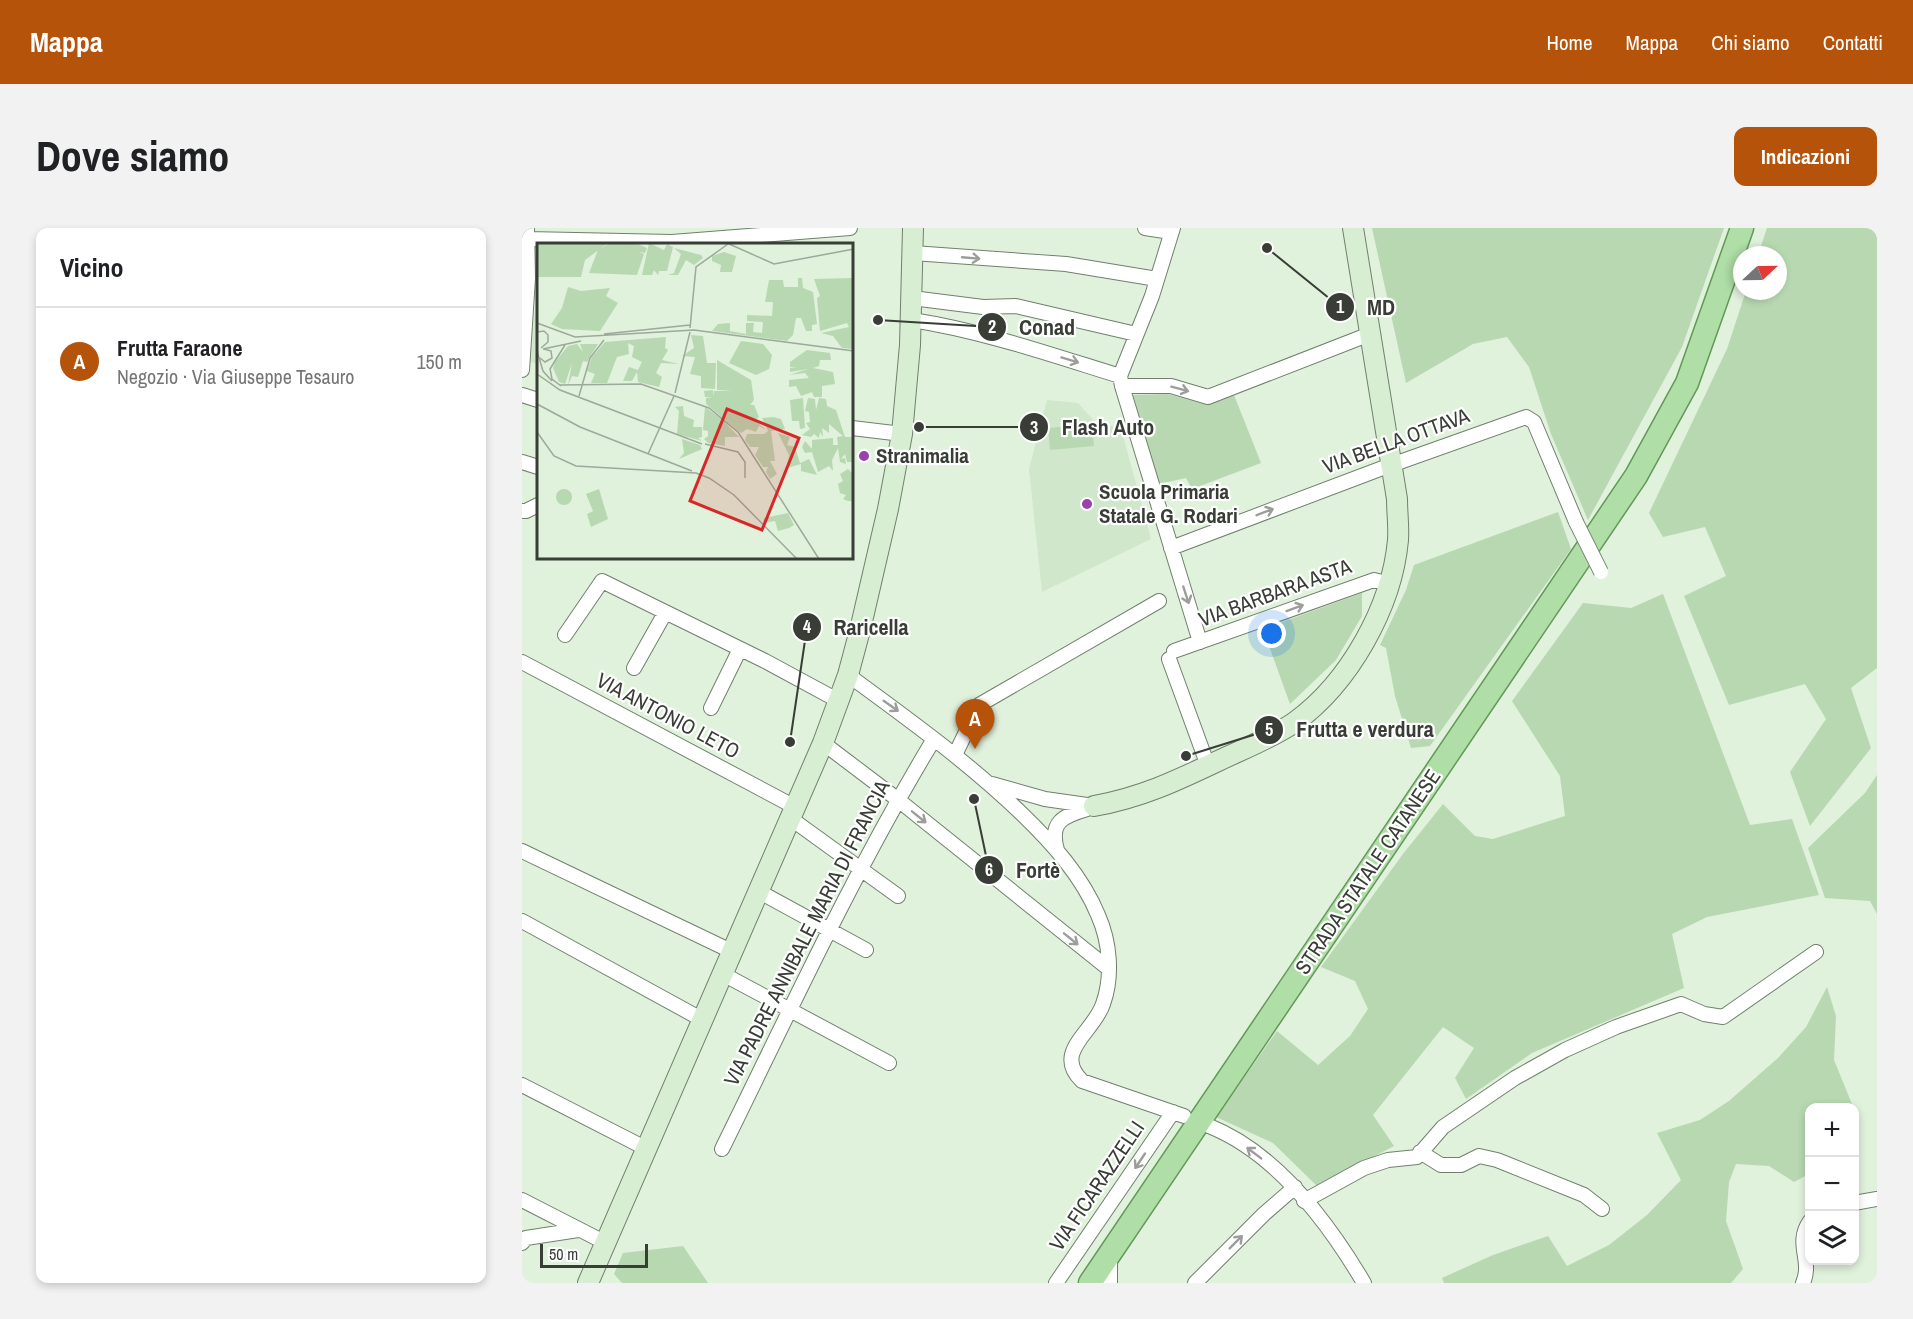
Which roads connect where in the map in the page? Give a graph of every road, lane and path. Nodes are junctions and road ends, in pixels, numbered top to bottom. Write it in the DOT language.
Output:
graph roads {
  1 [pos="850,228"];
  2 [pos="913,228"];
  3 [pos="1144,228"];
  4 [pos="1353,228"];
  5 [pos="1742,228"];
  6 [pos="1172,230"];
  7 [pos="739,232"];
  8 [pos="527,234"];
  9 [pos="793,235"];
  10 [pos="695,237"];
  11 [pos="913,253"];
  12 [pos="533,278"];
  13 [pos="1157,279"];
  14 [pos="912,297"];
  15 [pos="912,320"];
  16 [pos="1136,334"];
  17 [pos="1370,334"];
  18 [pos="523,350"];
  19 [pos="522,370"];
  20 [pos="1121,381"];
  21 [pos="522,395"];
  22 [pos="537,400"];
  23 [pos="854,428"];
  24 [pos="902,434"];
  25 [pos="522,462"];
  26 [pos="1392,464"];
  27 [pos="537,467"];
  28 [pos="537,506"];
  29 [pos="523,514"];
  30 [pos="1171,548"];
  31 [pos="1601,572"];
  32 [pos="1390,584"];
  33 [pos="1159,601"];
  34 [pos="664,613"];
  35 [pos="565,635"];
  36 [pos="1200,642"];
  37 [pos="740,649"];
  38 [pos="522,662"];
  39 [pos="634,668"];
  40 [pos="848,675"];
  41 [pos="838,701"];
  42 [pos="711,708"];
  43 [pos="934,739"];
  44 [pos="823,743"];
  45 [pos="955,754"];
  46 [pos="1208,766"];
  47 [pos="990,783"];
  48 [pos="897,799"];
  49 [pos="1059,802"];
  50 [pos="1094,806"];
  51 [pos="793,813"];
  52 [pos="1059,821"];
  53 [pos="1033,825"];
  54 [pos="1057,850"];
  55 [pos="522,851"];
  56 [pos="861,868"];
  57 [pos="758,891"];
  58 [pos="898,896"];
  59 [pos="522,921"];
  60 [pos="829,930"];
  61 [pos="866,950"];
  62 [pos="731,951"];
  63 [pos="1816,952"];
  64 [pos="1109,969"];
  65 [pos="721,973"];
  66 [pos="790,1011"];
  67 [pos="703,1020"];
  68 [pos="889,1063"];
  69 [pos="522,1085"];
  70 [pos="1209,1126"];
  71 [pos="647,1149"];
  72 [pos="722,1149"];
  73 [pos="1420,1152"];
  74 [pos="1295,1187"];
  75 [pos="1877,1199"];
  76 [pos="522,1200"];
  77 [pos="1304,1201"];
  78 [pos="1859,1202"];
  79 [pos="1602,1209"];
  80 [pos="578,1230"];
  81 [pos="1805,1232"];
  82 [pos="522,1243"];
  83 [pos="606,1243"];
  84 [pos="1110,1253"];
  85 [pos="1805,1256"];
  86 [pos="1807,1265"];
  87 [pos="588,1283"];
  88 [pos="1056,1283"];
  89 [pos="1090,1283"];
  90 [pos="1110,1283"];
  91 [pos="1195,1283"];
  92 [pos="1364,1283"];
  93 [pos="1803,1283"];
  1 -- 9 [label="street"];
  2 -- 11 [label="main road"];
  3 -- 6 [label="street"];
  4 -- 17 [label="main road"];
  5 -- 84 [label="main road, STRADA STATALE CATANESE"];
  6 -- 13 [label="street"];
  7 -- 9 [label="street"];
  7 -- 10 [label="street"];
  8 -- 10 [label="street"];
  8 -- 12 [label="street"];
  11 -- 13 [label="street, one-way"];
  11 -- 14 [label="main road"];
  12 -- 18 [label="street"];
  13 -- 16 [label="street"];
  14 -- 15 [label="main road"];
  14 -- 16 [label="street"];
  15 -- 20 [label="street, one-way"];
  15 -- 24 [label="main road"];
  16 -- 20 [label="street"];
  20 -- 17 [label="street, one-way"];
  17 -- 26 [label="main road"];
  18 -- 19 [label="street"];
  20 -- 30 [label="street"];
  21 -- 22 [label="street"];
  23 -- 24 [label="street"];
  24 -- 40 [label="main road"];
  25 -- 27 [label="street"];
  30 -- 26 [label="street, VIA BELLA OTTAVA, one-way"];
  26 -- 31 [label="street, VIA BELLA OTTAVA, bridge"];
  26 -- 32 [label="main road"];
  28 -- 29 [label="street"];
  30 -- 36 [label="street, one-way"];
  36 -- 32 [label="street, VIA BARBARA ASTA, one-way"];
  32 -- 46 [label="main road"];
  33 -- 45 [label="street"];
  34 -- 35 [label="street"];
  34 -- 37 [label="street"];
  34 -- 39 [label="street"];
  36 -- 46 [label="street, VIA BARBARA ASTA"];
  37 -- 41 [label="street"];
  37 -- 42 [label="street"];
  38 -- 51 [label="street, VIA ANTONIO LETO"];
  40 -- 41 [label="main road"];
  40 -- 43 [label="street, one-way"];
  41 -- 44 [label="main road"];
  43 -- 45 [label="street"];
  43 -- 48 [label="street, VIA PADRE ANNIBALE MARIA DI FRANCIA"];
  44 -- 48 [label="street"];
  44 -- 51 [label="main road"];
  45 -- 47 [label="street"];
  46 -- 50 [label="main road"];
  47 -- 49 [label="street"];
  47 -- 53 [label="street"];
  48 -- 56 [label="street, VIA PADRE ANNIBALE MARIA DI FRANCIA"];
  48 -- 64 [label="street, one-way"];
  49 -- 50 [label="street"];
  49 -- 52 [label="street"];
  50 -- 52 [label="street"];
  51 -- 56 [label="street, VIA ANTONIO LETO"];
  51 -- 57 [label="main road"];
  52 -- 53 [label="street"];
  52 -- 54 [label="street"];
  53 -- 54 [label="street"];
  54 -- 64 [label="street"];
  55 -- 62 [label="street"];
  56 -- 58 [label="street, VIA ANTONIO LETO"];
  56 -- 60 [label="street, VIA PADRE ANNIBALE MARIA DI FRANCIA"];
  57 -- 60 [label="street"];
  57 -- 62 [label="main road"];
  59 -- 67 [label="street"];
  60 -- 61 [label="street"];
  60 -- 66 [label="street, VIA PADRE ANNIBALE MARIA DI FRANCIA"];
  62 -- 65 [label="main road"];
  63 -- 73 [label="street"];
  64 -- 88 [label="street, VIA FICARAZZELLI, one-way"];
  65 -- 66 [label="street"];
  65 -- 67 [label="main road"];
  66 -- 68 [label="street"];
  66 -- 72 [label="street, VIA PADRE ANNIBALE MARIA DI FRANCIA"];
  67 -- 71 [label="main road"];
  69 -- 71 [label="street"];
  74 -- 70 [label="street, one-way"];
  71 -- 83 [label="main road"];
  73 -- 77 [label="street"];
  73 -- 79 [label="street"];
  74 -- 77 [label="street"];
  91 -- 74 [label="street, one-way"];
  75 -- 78 [label="street"];
  76 -- 80 [label="street"];
  77 -- 92 [label="street"];
  80 -- 82 [label="street"];
  80 -- 83 [label="street"];
  81 -- 85 [label="street"];
  83 -- 87 [label="main road"];
  84 -- 89 [label="main road, STRADA STATALE CATANESE"];
  84 -- 90 [label="street"];
  86 -- 93 [label="street"];
}
